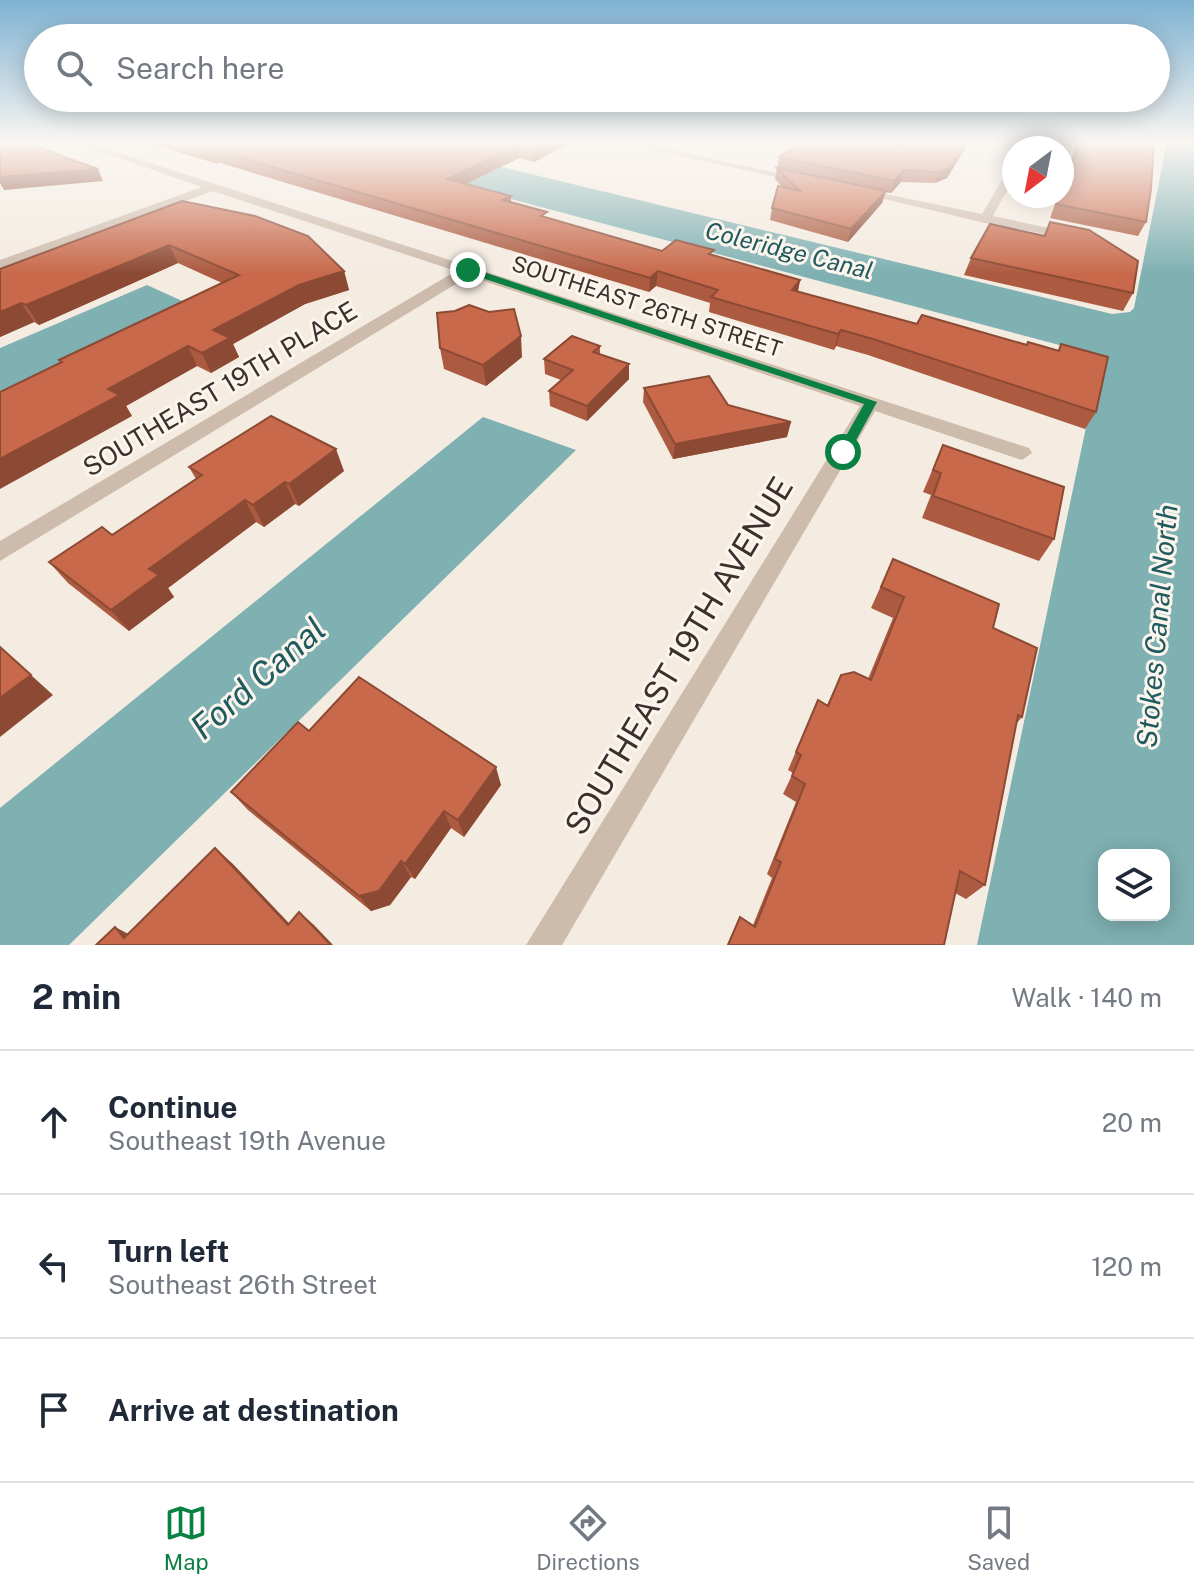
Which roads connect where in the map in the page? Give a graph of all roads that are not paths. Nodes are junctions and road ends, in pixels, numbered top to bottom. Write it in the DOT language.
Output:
graph roads {
  1 [pos="213,187"];
  2 [pos="1002,189"];
  3 [pos="849,190"];
  4 [pos="985,219"];
  5 [pos="1088,241"];
  6 [pos="0,265"];
  7 [pos="468,270"];
  8 [pos="871,402"];
  9 [pos="1022,453"];
  10 [pos="0,552"];
  11 [pos="543,945"];
  1 -- 6 [label="street"];
  1 -- 7 [label="street, SOUTHEAST 26TH STREET"];
  2 -- 4 [label="street"];
  3 -- 4 [label="street"];
  4 -- 5 [label="street"];
  7 -- 8 [label="street, SOUTHEAST 26TH STREET"];
  7 -- 10 [label="street, SOUTHEAST 19TH PLACE"];
  8 -- 9 [label="street, SOUTHEAST 26TH STREET"];
  8 -- 11 [label="street, SOUTHEAST 19TH AVENUE"];
}
